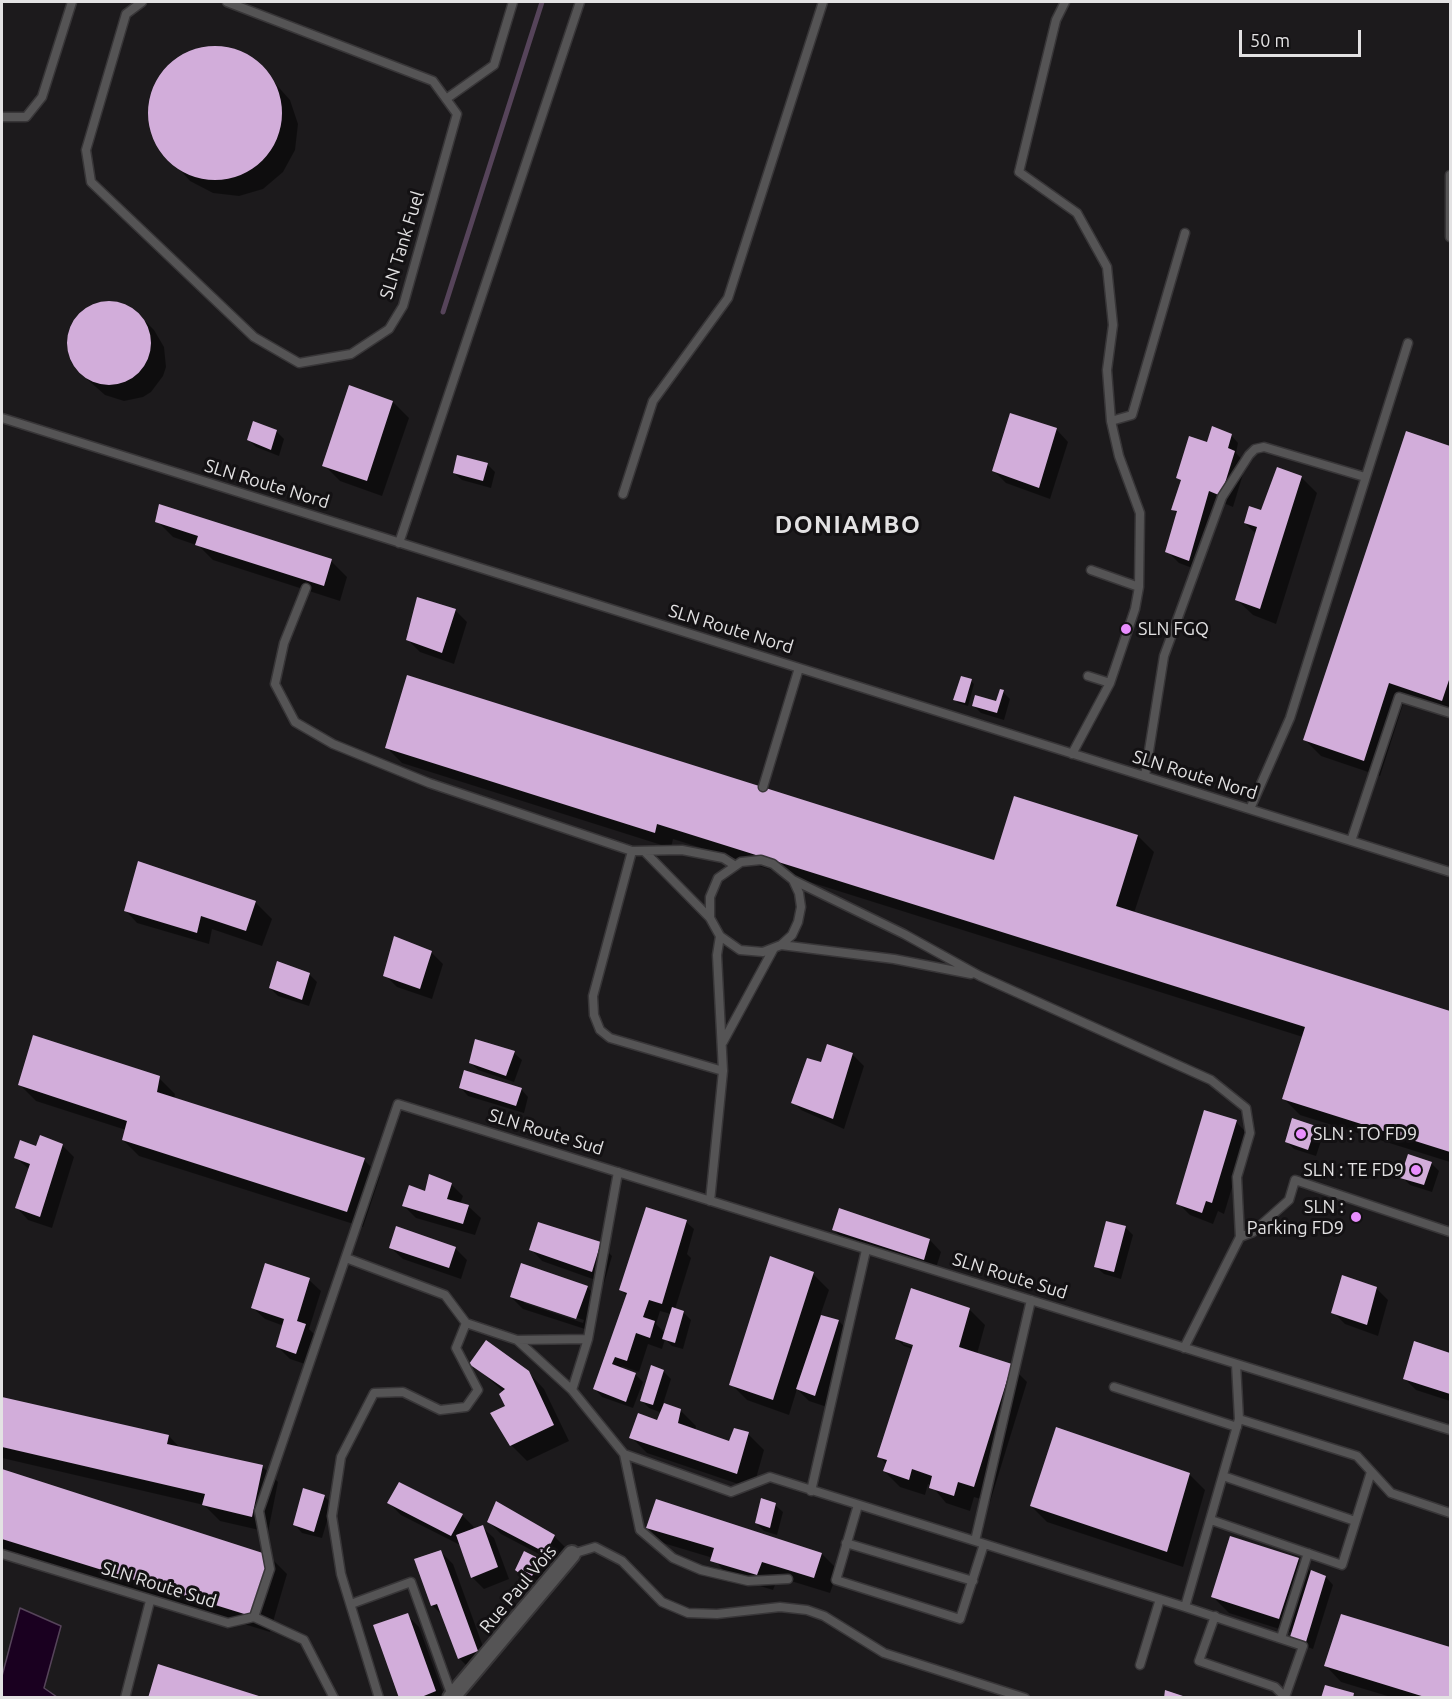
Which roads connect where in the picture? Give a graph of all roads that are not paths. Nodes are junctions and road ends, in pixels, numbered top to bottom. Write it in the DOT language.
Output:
graph roads {
  1 [pos="72,2"];
  2 [pos="142,2"];
  3 [pos="227,2"];
  4 [pos="513,2"];
  5 [pos="580,2"];
  6 [pos="823,2"];
  7 [pos="1065,2"];
  8 [pos="446,99"];
  9 [pos="2,117"];
  10 [pos="1450,175"];
  11 [pos="1185,233"];
  12 [pos="1450,237"];
  13 [pos="1408,343"];
  14 [pos="2,418"];
  15 [pos="1111,421"];
  16 [pos="1365,477"];
  17 [pos="623,494"];
  18 [pos="399,543"];
  19 [pos="1091,570"];
  20 [pos="306,588"];
  21 [pos="1139,588"];
  22 [pos="799,668"];
  23 [pos="1088,676"];
  24 [pos="1110,683"];
  25 [pos="1450,713"];
  26 [pos="1072,754"];
  27 [pos="1145,776"];
  28 [pos="763,787"];
  29 [pos="1250,809"];
  30 [pos="1351,841"];
  31 [pos="632,851"];
  32 [pos="745,851"];
  33 [pos="646,853"];
  34 [pos="748,860"];
  35 [pos="734,865"];
  36 [pos="1450,872"];
  37 [pos="793,880"];
  38 [pos="710,918"];
  39 [pos="720,936"];
  40 [pos="778,947"];
  41 [pos="980,976"];
  42 [pos="723,1043"];
  43 [pos="723,1071"];
  44 [pos="618,1172"];
  45 [pos="710,1201"];
  46 [pos="1450,1232"];
  47 [pos="1240,1237"];
  48 [pos="866,1250"];
  49 [pos="346,1257"];
  50 [pos="1031,1300"];
  51 [pos="466,1323"];
  52 [pos="588,1339"];
  53 [pos="517,1340"];
  54 [pos="1184,1348"];
  55 [pos="1236,1364"];
  56 [pos="1114,1387"];
  57 [pos="572,1390"];
  58 [pos="1238,1423"];
  59 [pos="1450,1430"];
  60 [pos="624,1454"];
  61 [pos="1371,1472"];
  62 [pos="1223,1476"];
  63 [pos="811,1491"];
  64 [pos="858,1505"];
  65 [pos="1450,1513"];
  66 [pos="1211,1520"];
  67 [pos="1355,1521"];
  68 [pos="975,1541"];
  69 [pos="846,1543"];
  70 [pos="984,1544"];
  71 [pos="1308,1553"];
  72 [pos="2,1554"];
  73 [pos="572,1554"];
  74 [pos="788,1579"];
  75 [pos="973,1581"];
  76 [pos="1160,1599"];
  77 [pos="150,1601"];
  78 [pos="351,1604"];
  79 [pos="1185,1607"];
  80 [pos="1215,1616"];
  81 [pos="254,1617"];
  82 [pos="1281,1638"];
  83 [pos="1140,1665"];
  84 [pos="452,1697"];
  85 [pos="1286,1697"];
  86 [pos="125,1698"];
  87 [pos="334,1698"];
  88 [pos="379,1698"];
  89 [pos="1025,1698"];
  1 -- 9 [label="lane"];
  2 -- 8 [label="lane, SLN Tank Fuel"];
  3 -- 8 [label="lane, SLN Tank Fuel"];
  4 -- 8 [label="lane"];
  5 -- 18 [label="lane"];
  6 -- 17 [label="lane"];
  7 -- 15 [label="lane"];
  10 -- 12 [label="lane"];
  11 -- 15 [label="lane"];
  13 -- 16 [label="lane"];
  14 -- 18 [label="lane, SLN Route Nord"];
  15 -- 21 [label="lane"];
  16 -- 27 [label="lane"];
  16 -- 29 [label="lane"];
  18 -- 22 [label="lane, SLN Route Nord"];
  19 -- 21 [label="lane"];
  20 -- 31 [label="lane"];
  21 -- 24 [label="lane"];
  22 -- 26 [label="lane, SLN Route Nord"];
  22 -- 28 [label="lane"];
  23 -- 24 [label="lane"];
  24 -- 26 [label="lane"];
  25 -- 30 [label="lane"];
  26 -- 27 [label="lane, SLN Route Nord"];
  27 -- 29 [label="lane, SLN Route Nord"];
  29 -- 30 [label="lane, SLN Route Nord"];
  30 -- 36 [label="lane, SLN Route Nord"];
  31 -- 33 [label="lane"];
  31 -- 43 [label="lane"];
  32 -- 34 [label="lane"];
  33 -- 35 [label="lane"];
  33 -- 38 [label="lane"];
  34 -- 35 [label="lane"];
  34 -- 37 [label="lane"];
  35 -- 38 [label="lane"];
  37 -- 40 [label="lane"];
  37 -- 41 [label="lane"];
  38 -- 39 [label="lane"];
  39 -- 40 [label="lane"];
  39 -- 42 [label="lane"];
  40 -- 41 [label="lane"];
  40 -- 42 [label="lane"];
  41 -- 47 [label="lane"];
  42 -- 43 [label="lane"];
  43 -- 45 [label="lane"];
  44 -- 45 [label="lane, SLN Route Sud"];
  44 -- 49 [label="lane, SLN Route Sud"];
  44 -- 52 [label="lane"];
  45 -- 48 [label="lane, SLN Route Sud"];
  46 -- 47 [label="lane"];
  47 -- 54 [label="lane"];
  48 -- 50 [label="lane, SLN Route Sud"];
  48 -- 63 [label="lane"];
  49 -- 51 [label="lane"];
  49 -- 81 [label="lane, SLN Route Sud"];
  50 -- 54 [label="lane, SLN Route Sud"];
  50 -- 68 [label="lane"];
  51 -- 53 [label="lane"];
  51 -- 78 [label="lane"];
  52 -- 53 [label="lane"];
  52 -- 57 [label="lane"];
  53 -- 57 [label="lane"];
  54 -- 55 [label="lane, SLN Route Sud"];
  55 -- 58 [label="lane"];
  55 -- 59 [label="lane, SLN Route Sud"];
  56 -- 58 [label="lane"];
  57 -- 60 [label="lane"];
  58 -- 61 [label="lane"];
  58 -- 62 [label="lane"];
  60 -- 63 [label="lane"];
  60 -- 74 [label="lane"];
  61 -- 65 [label="lane"];
  61 -- 67 [label="lane"];
  62 -- 66 [label="lane"];
  62 -- 67 [label="lane"];
  63 -- 64 [label="lane"];
  64 -- 68 [label="lane"];
  64 -- 69 [label="lane"];
  66 -- 71 [label="lane"];
  66 -- 79 [label="lane"];
  67 -- 71 [label="lane"];
  68 -- 70 [label="lane"];
  69 -- 75 [label="lane"];
  69 -- 75 [label="lane"];
  70 -- 75 [label="lane"];
  70 -- 76 [label="lane"];
  71 -- 82 [label="lane"];
  72 -- 77 [label="lane, SLN Route Sud"];
  73 -- 84 [label="street, Rue Paul Vois"];
  73 -- 89 [label="lane, Rue Paul Vois"];
  76 -- 79 [label="lane"];
  76 -- 83 [label="lane"];
  77 -- 81 [label="lane, SLN Route Sud"];
  77 -- 86 [label="lane"];
  78 -- 84 [label="lane"];
  78 -- 88 [label="lane"];
  79 -- 80 [label="lane"];
  80 -- 82 [label="lane"];
  80 -- 85 [label="lane"];
  81 -- 87 [label="lane"];
  82 -- 85 [label="lane"];
}
